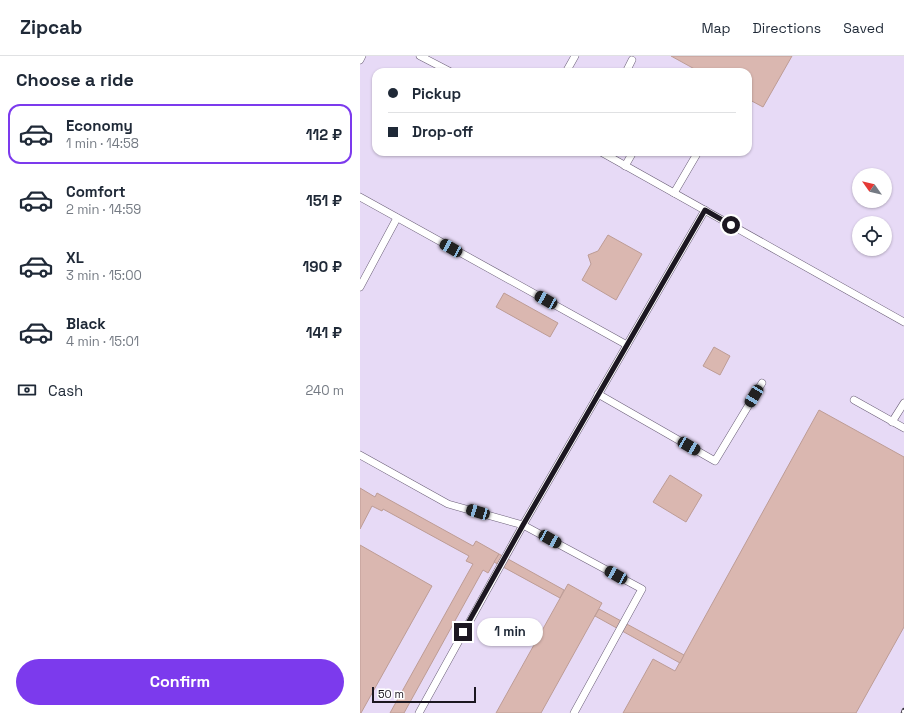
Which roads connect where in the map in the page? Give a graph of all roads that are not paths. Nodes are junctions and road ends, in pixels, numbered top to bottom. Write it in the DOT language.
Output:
graph roads {
  1 [pos="362,56"];
  2 [pos="420,56"];
  3 [pos="575,56"];
  4 [pos="360,60"];
  5 [pos="632,60"];
  6 [pos="443,68"];
  7 [pos="568,68"];
  8 [pos="628,68"];
  9 [pos="608,156"];
  10 [pos="631,156"];
  11 [pos="696,156"];
  12 [pos="625,166"];
  13 [pos="674,193"];
  14 [pos="360,197"];
  15 [pos="705,210"];
  16 [pos="397,218"];
  17 [pos="360,287"];
  18 [pos="904,322"];
  19 [pos="627,345"];
  20 [pos="762,383"];
  21 [pos="598,394"];
  22 [pos="854,400"];
  23 [pos="904,403"];
  24 [pos="892,422"];
  25 [pos="904,428"];
  26 [pos="360,455"];
  27 [pos="523,525"];
  28 [pos="419,713"];
  29 [pos="574,713"];
  1 -- 4 [label="lane"];
  2 -- 6 [label="lane"];
  3 -- 7 [label="lane"];
  5 -- 8 [label="lane"];
  9 -- 12 [label="lane"];
  10 -- 12 [label="lane"];
  11 -- 13 [label="lane"];
  12 -- 13 [label="lane"];
  13 -- 15 [label="lane"];
  14 -- 16 [label="lane"];
  15 -- 18 [label="lane"];
  15 -- 19 [label="lane"];
  16 -- 17 [label="lane"];
  16 -- 19 [label="lane"];
  19 -- 21 [label="lane"];
  20 -- 21 [label="lane"];
  21 -- 27 [label="lane"];
  22 -- 24 [label="lane"];
  23 -- 24 [label="lane"];
  24 -- 25 [label="lane"];
  26 -- 27 [label="lane"];
  27 -- 28 [label="lane"];
  27 -- 29 [label="lane"];
}
